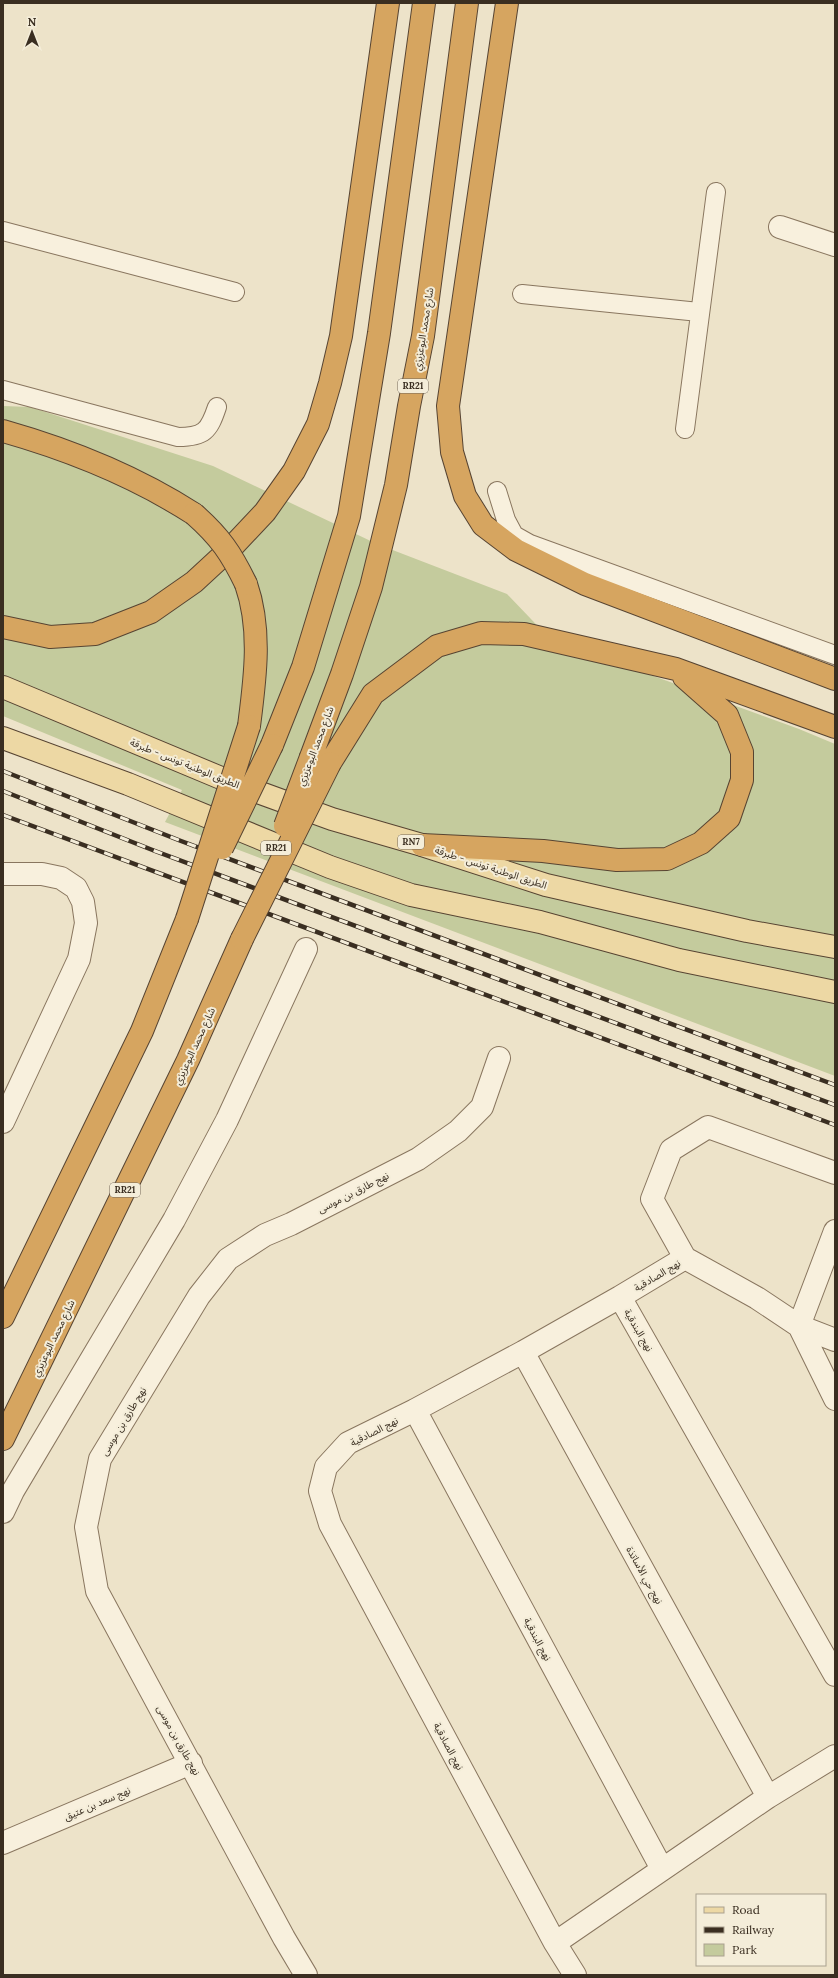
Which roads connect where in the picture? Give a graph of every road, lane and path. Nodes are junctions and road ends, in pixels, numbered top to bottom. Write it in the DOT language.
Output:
graph roads {
  1 [pos="388,3"];
  2 [pos="424,3"];
  3 [pos="467,3"];
  4 [pos="507,3"];
  5 [pos="716,192"];
  6 [pos="780,227"];
  7 [pos="3,231"];
  8 [pos="835,245"];
  9 [pos="234,292"];
  10 [pos="522,294"];
  11 [pos="699,312"];
  12 [pos="3,390"];
  13 [pos="217,407"];
  14 [pos="685,429"];
  15 [pos="3,431"];
  16 [pos="497,491"];
  17 [pos="3,627"];
  18 [pos="835,655"];
  19 [pos="676,669"];
  20 [pos="835,680"];
  21 [pos="3,687"];
  22 [pos="835,727"];
  23 [pos="3,738"];
  24 [pos="320,760"];
  25 [pos="422,845"];
  26 [pos="3,874"];
  27 [pos="187,919"];
  28 [pos="835,947"];
  29 [pos="306,949"];
  30 [pos="835,992"];
  31 [pos="500,1058"];
  32 [pos="3,1122"];
  33 [pos="835,1173"];
  34 [pos="835,1231"];
  35 [pos="685,1258"];
  36 [pos="620,1297"];
  37 [pos="3,1317"];
  38 [pos="799,1326"];
  39 [pos="835,1340"];
  40 [pos="523,1352"];
  41 [pos="835,1399"];
  42 [pos="415,1410"];
  43 [pos="3,1439"];
  44 [pos="3,1512"];
  45 [pos="835,1675"];
  46 [pos="835,1756"];
  47 [pos="191,1763"];
  48 [pos="768,1797"];
  49 [pos="3,1843"];
  50 [pos="662,1869"];
  51 [pos="555,1943"];
  52 [pos="306,1975"];
  53 [pos="575,1975"];
  1 -- 17 [label="highway"];
  2 -- 27 [label="highway, bridge"];
  3 -- 24 [label="highway, شارع محمد البوعزيزي / RR21"];
  4 -- 20 [label="highway"];
  5 -- 11 [label="lane"];
  6 -- 8 [label="street"];
  7 -- 9 [label="lane"];
  10 -- 11 [label="lane"];
  11 -- 14 [label="lane"];
  12 -- 13 [label="lane"];
  15 -- 27 [label="highway, bridge"];
  16 -- 18 [label="lane"];
  19 -- 22 [label="highway"];
  19 -- 24 [label="highway"];
  19 -- 25 [label="highway"];
  21 -- 25 [label="main road, الطريق الوطنية تونس - طبرقة / RN7"];
  23 -- 30 [label="main road"];
  24 -- 43 [label="highway, شارع محمد البوعزيزي / RR21, bridge"];
  25 -- 28 [label="main road, الطريق الوطنية تونس - طبرقة / RN7"];
  26 -- 32 [label="street"];
  27 -- 37 [label="highway"];
  29 -- 44 [label="street"];
  31 -- 47 [label="street, نهج طارق بن موسى"];
  33 -- 35 [label="street"];
  34 -- 38 [label="street"];
  35 -- 36 [label="street, نهج الصادقية"];
  35 -- 38 [label="street, نهج الصادقية"];
  36 -- 40 [label="street, نهج الصادقية"];
  36 -- 45 [label="street, نهج البندقية"];
  38 -- 39 [label="street, نهج الصادقية"];
  38 -- 41 [label="street"];
  40 -- 42 [label="street, نهج الصادقية"];
  40 -- 48 [label="street, نهج حي الأساتذة"];
  42 -- 50 [label="street, نهج البندقية"];
  42 -- 51 [label="street, نهج الصادقية"];
  46 -- 48 [label="street"];
  47 -- 49 [label="street, نهج سعد بن عتيق"];
  47 -- 52 [label="street, نهج طارق بن موسى"];
  48 -- 50 [label="street"];
  50 -- 51 [label="street"];
  51 -- 53 [label="street, نهج الصادقية"];
}
